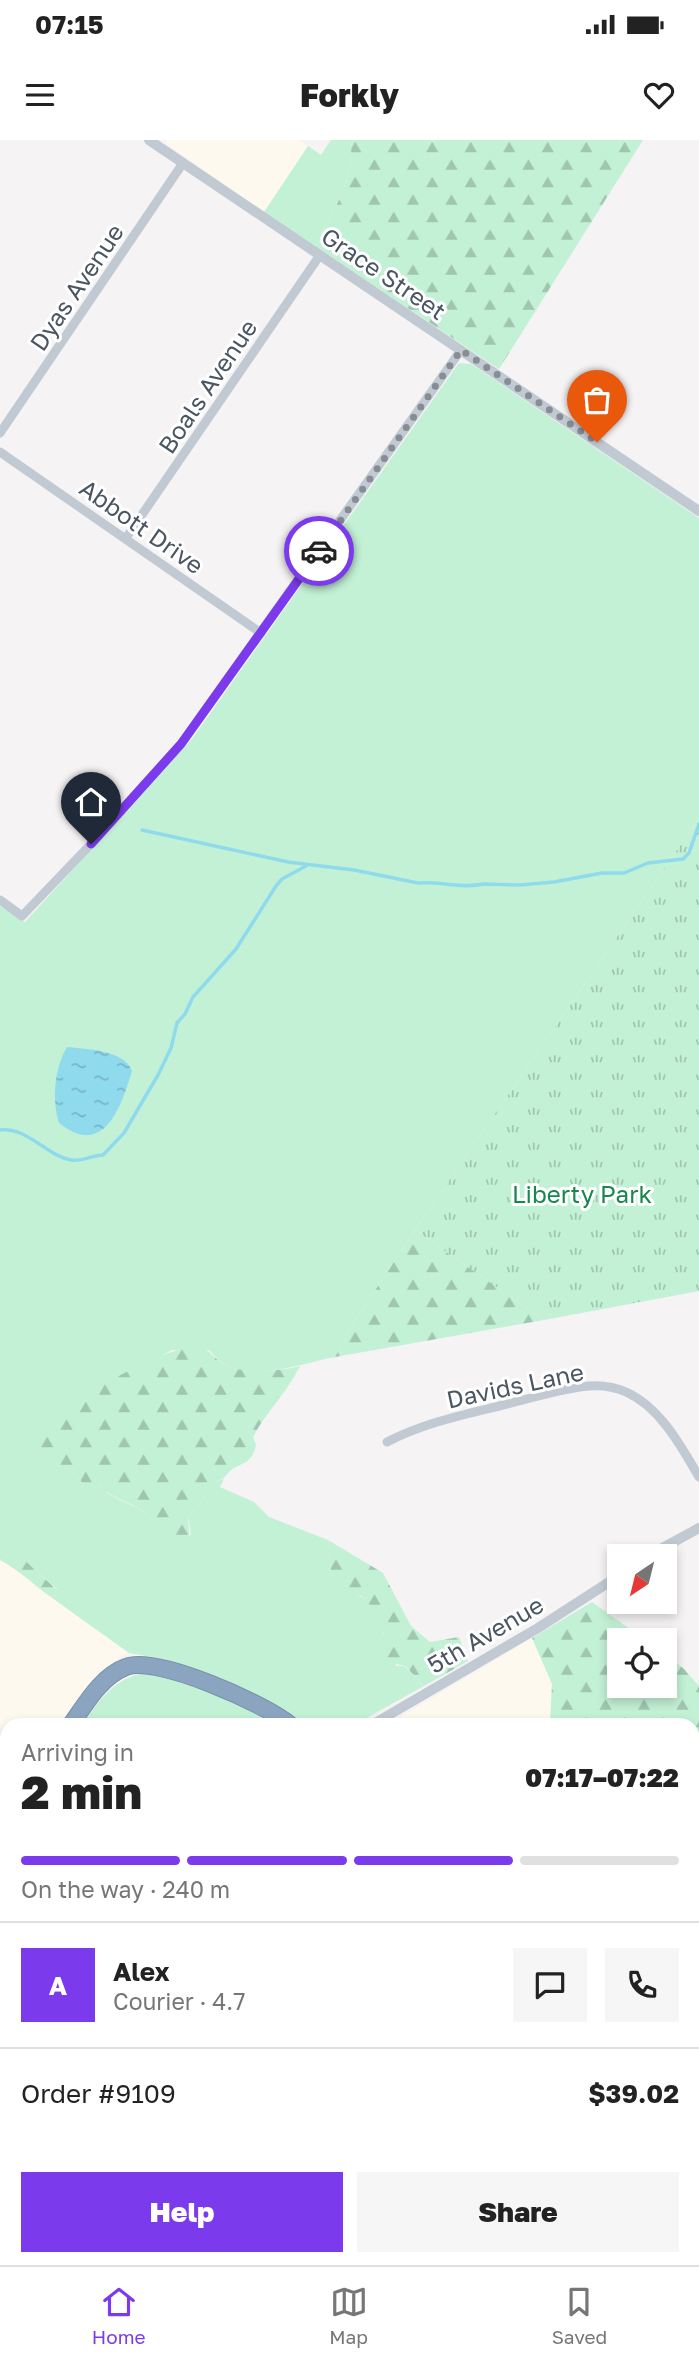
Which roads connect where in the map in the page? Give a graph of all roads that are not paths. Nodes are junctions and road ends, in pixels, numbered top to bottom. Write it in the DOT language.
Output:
graph roads {
  1 [pos="149,140"];
  2 [pos="183,163"];
  3 [pos="320,255"];
  4 [pos="461,350"];
  5 [pos="0,433"];
  6 [pos="0,452"];
  7 [pos="699,511"];
  8 [pos="126,538"];
  9 [pos="261,633"];
  10 [pos="0,900"];
  11 [pos="387,1441"];
  12 [pos="699,1476"];
  13 [pos="699,1528"];
  14 [pos="670,1544"];
  15 [pos="607,1583"];
  16 [pos="76,1718"];
  17 [pos="281,1718"];
  18 [pos="384,1718"];
  1 -- 2 [label="street, Grace Street"];
  2 -- 3 [label="street, Grace Street"];
  2 -- 5 [label="street, Dyas Avenue"];
  3 -- 4 [label="street, Grace Street"];
  3 -- 8 [label="street, Boals Avenue"];
  4 -- 7 [label="street, Grace Street"];
  4 -- 9 [label="street"];
  6 -- 8 [label="street, Abbott Drive"];
  8 -- 9 [label="street, Abbott Drive"];
  9 -- 10 [label="street"];
  11 -- 12 [label="street, Davids Lane"];
  13 -- 14 [label="street"];
  15 -- 18 [label="street, 5th Avenue"];
  16 -- 17 [label="highway"];
}
